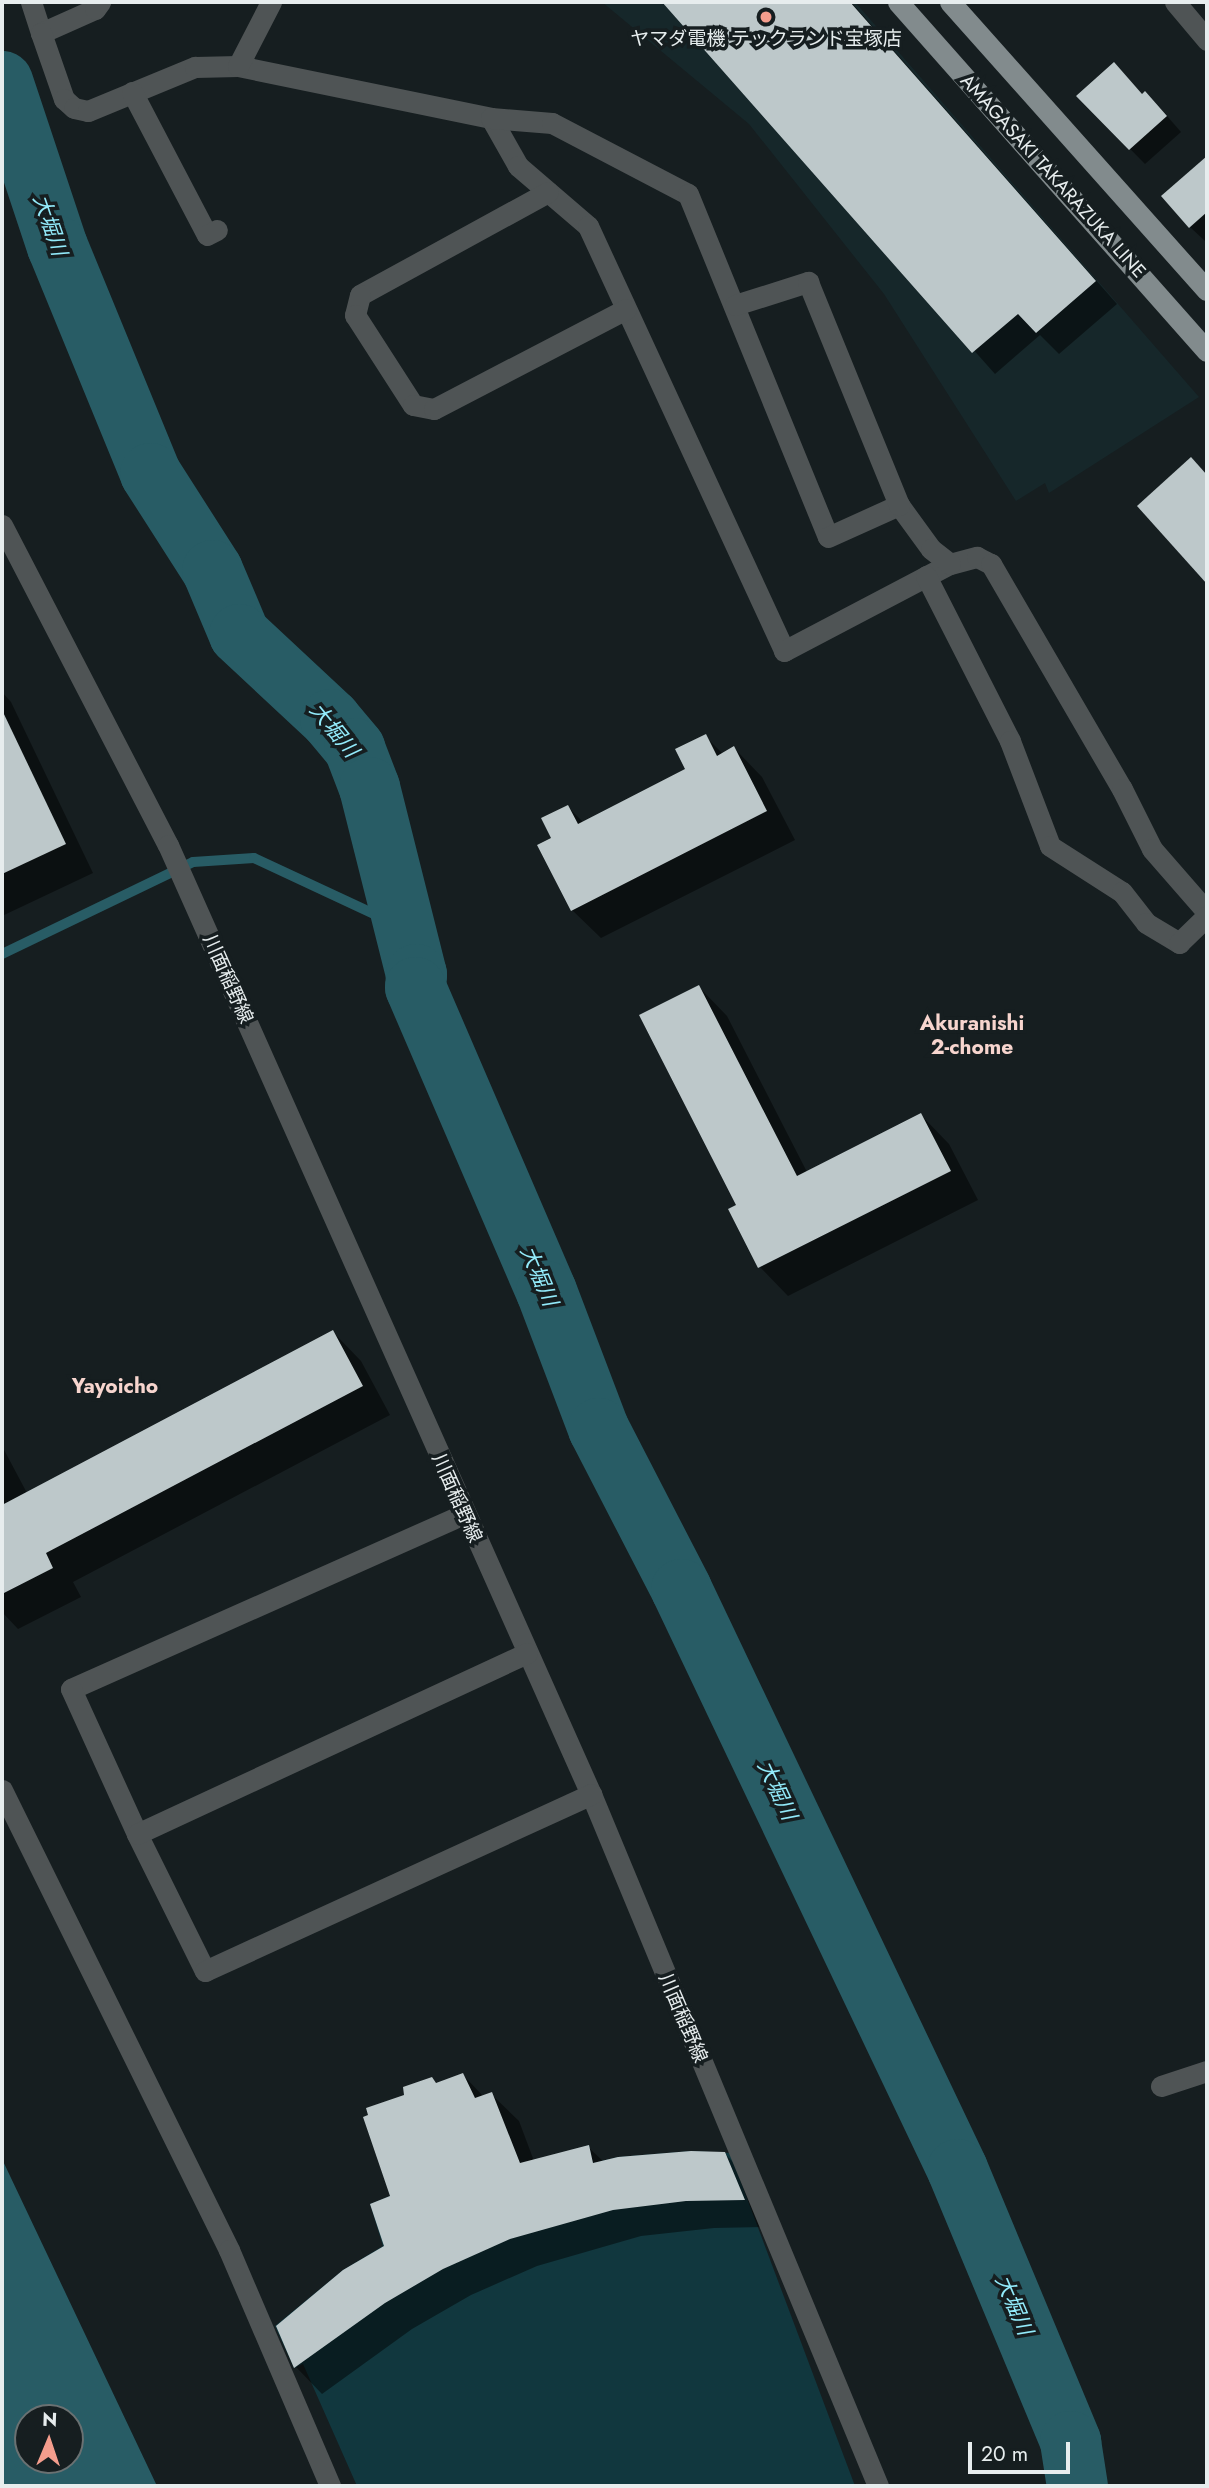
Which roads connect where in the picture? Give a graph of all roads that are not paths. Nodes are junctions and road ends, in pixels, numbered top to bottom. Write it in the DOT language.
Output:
graph roads {
  1 [pos="31,2"];
  2 [pos="100,2"];
  3 [pos="271,2"];
  4 [pos="898,2"];
  5 [pos="950,2"];
  6 [pos="1175,2"];
  7 [pos="41,33"];
  8 [pos="1207,40"];
  9 [pos="238,66"];
  10 [pos="132,92"];
  11 [pos="491,118"];
  12 [pos="548,192"];
  13 [pos="207,235"];
  14 [pos="1207,290"];
  15 [pos="735,305"];
  16 [pos="626,309"];
  17 [pos="1207,351"];
  18 [pos="899,505"];
  19 [pos="2,525"];
  20 [pos="950,564"];
  21 [pos="926,576"];
  22 [pos="1207,914"];
  23 [pos="464,1514"];
  24 [pos="527,1653"];
  25 [pos="2,1790"];
  26 [pos="590,1794"];
  27 [pos="137,1834"];
  28 [pos="1207,2071"];
  29 [pos="1161,2087"];
  30 [pos="330,2486"];
  31 [pos="878,2486"];
  1 -- 7 [label="street"];
  2 -- 7 [label="street"];
  3 -- 9 [label="street"];
  4 -- 17 [label="main road, AMAGASAKI TAKARAZUKA LINE"];
  5 -- 14 [label="main road, AMAGASAKI TAKARAZUKA LINE"];
  6 -- 8 [label="street"];
  7 -- 10 [label="street"];
  9 -- 10 [label="street"];
  9 -- 11 [label="street"];
  10 -- 13 [label="street"];
  11 -- 12 [label="street"];
  11 -- 15 [label="street"];
  12 -- 16 [label="street"];
  12 -- 16 [label="street"];
  15 -- 18 [label="street"];
  15 -- 18 [label="street"];
  16 -- 21 [label="street"];
  18 -- 20 [label="street"];
  19 -- 23 [label="street, 川面稲野線"];
  20 -- 21 [label="street"];
  20 -- 22 [label="street"];
  21 -- 22 [label="street"];
  23 -- 24 [label="street, 川面稲野線"];
  23 -- 27 [label="street"];
  24 -- 26 [label="street, 川面稲野線"];
  24 -- 27 [label="street"];
  25 -- 30 [label="street"];
  26 -- 27 [label="street"];
  26 -- 31 [label="street, 川面稲野線"];
  28 -- 29 [label="street"];
}
